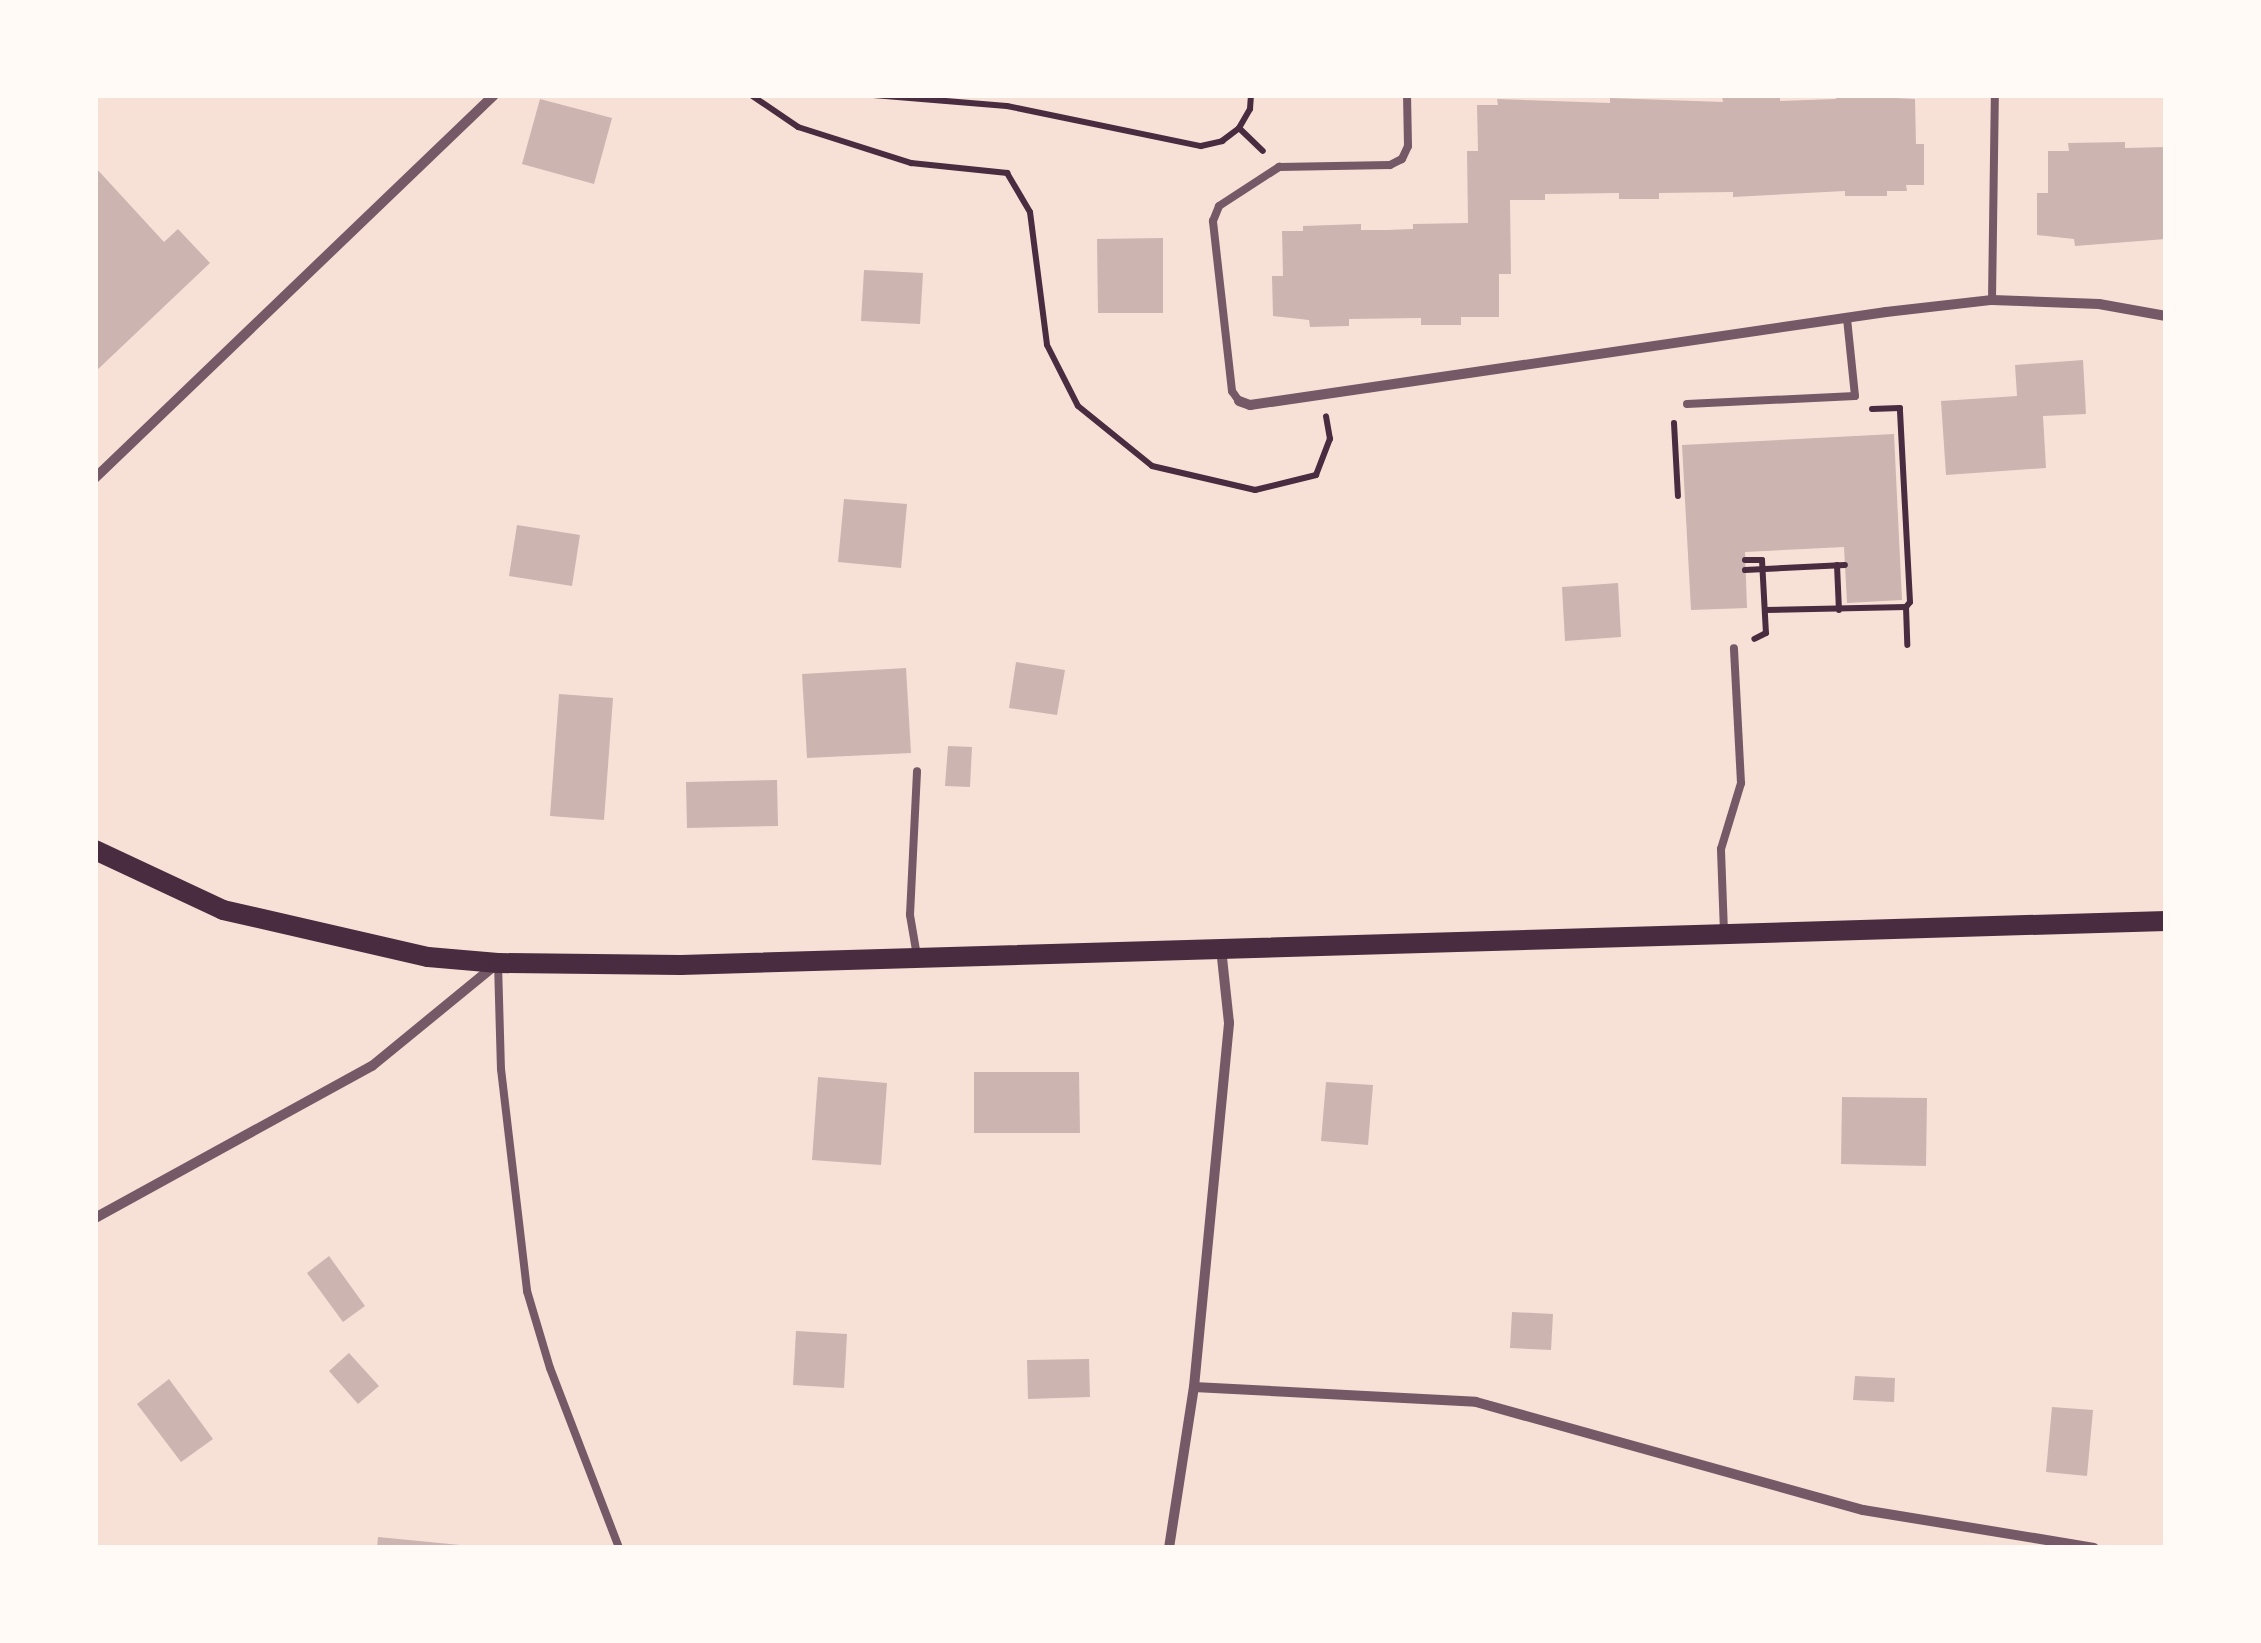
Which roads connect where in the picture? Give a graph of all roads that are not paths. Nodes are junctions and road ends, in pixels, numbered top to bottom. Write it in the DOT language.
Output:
graph roads {
  1 [pos="494,95"];
  2 [pos="1407,95"];
  3 [pos="1995,95"];
  4 [pos="1992,300"];
  5 [pos="2166,316"];
  6 [pos="1847,318"];
  7 [pos="1240,401"];
  8 [pos="1686,404"];
  9 [pos="95,478"];
  10 [pos="1734,648"];
  11 [pos="917,771"];
  12 [pos="95,850"];
  13 [pos="2166,920"];
  14 [pos="1724,932"];
  15 [pos="1221,947"];
  16 [pos="917,957"];
  17 [pos="498,963"];
  18 [pos="95,1218"];
  19 [pos="1194,1387"];
  20 [pos="618,1548"];
  21 [pos="1169,1548"];
  22 [pos="2094,1548"];
  1 -- 9 [label="street"];
  2 -- 7 [label="lane"];
  3 -- 4 [label="lane"];
  4 -- 5 [label="street"];
  4 -- 6 [label="street"];
  6 -- 7 [label="street"];
  6 -- 8 [label="lane"];
  10 -- 14 [label="lane"];
  11 -- 16 [label="lane"];
  12 -- 17 [label="main road"];
  13 -- 14 [label="main road"];
  14 -- 15 [label="main road"];
  15 -- 16 [label="main road"];
  15 -- 19 [label="street"];
  16 -- 17 [label="main road"];
  17 -- 18 [label="street"];
  17 -- 20 [label="lane"];
  19 -- 21 [label="street"];
  19 -- 22 [label="street"];
}
